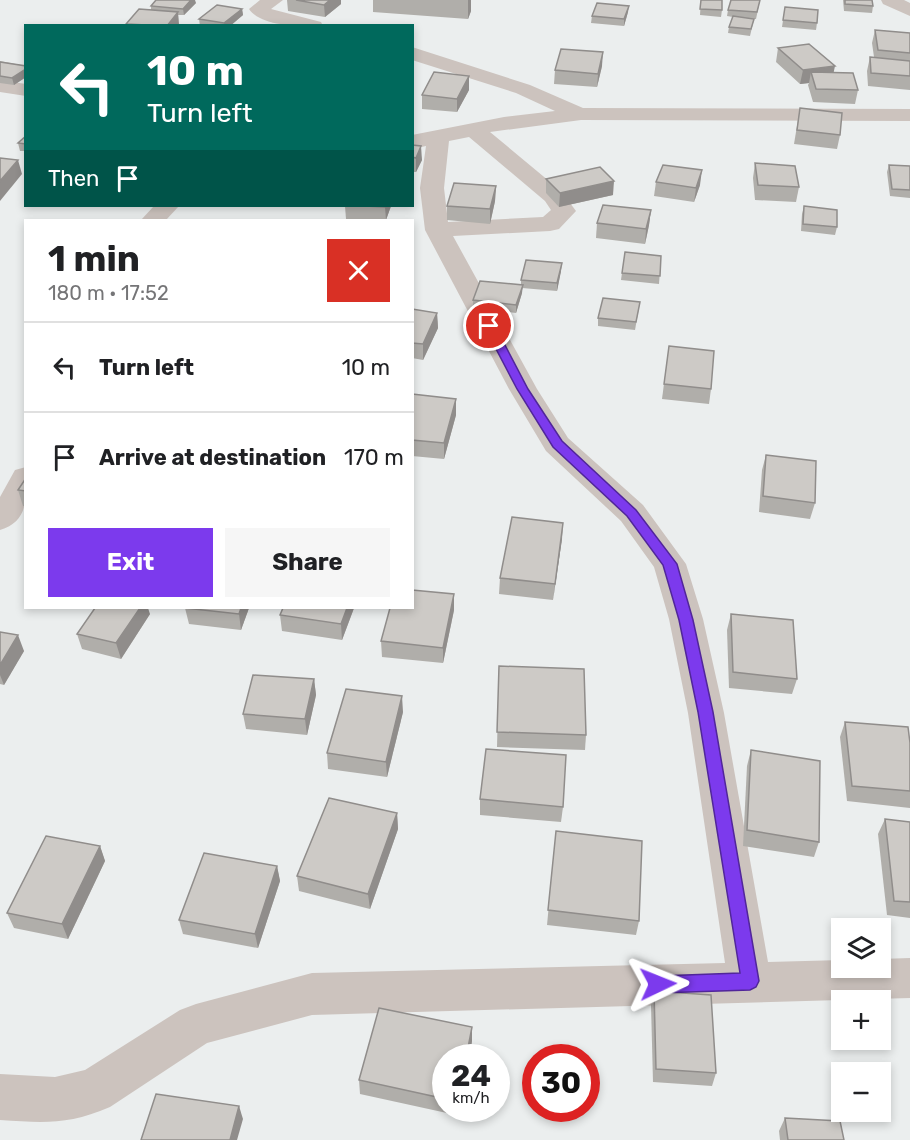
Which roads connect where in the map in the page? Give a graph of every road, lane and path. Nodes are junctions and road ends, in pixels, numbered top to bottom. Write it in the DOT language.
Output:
graph roads {
  1 [pos="274,0"];
  2 [pos="890,0"];
  3 [pos="910,10"];
  4 [pos="306,24"];
  5 [pos="414,54"];
  6 [pos="0,86"];
  7 [pos="24,90"];
  8 [pos="581,114"];
  9 [pos="910,115"];
  10 [pos="474,129"];
  11 [pos="425,139"];
  12 [pos="165,207"];
  13 [pos="154,219"];
  14 [pos="437,230"];
  15 [pos="24,481"];
  16 [pos="0,519"];
  17 [pos="910,978"];
  18 [pos="750,981"];
  19 [pos="0,1097"];
  1 -- 4 [label="street"];
  2 -- 3 [label="street"];
  5 -- 8 [label="street"];
  6 -- 7 [label="street"];
  8 -- 9 [label="street"];
  8 -- 10 [label="street"];
  10 -- 11 [label="street"];
  10 -- 14 [label="street"];
  11 -- 14 [label="street"];
  12 -- 13 [label="street"];
  14 -- 18 [label="street"];
  15 -- 16 [label="street"];
  17 -- 18 [label="street"];
  18 -- 19 [label="street"];
}
